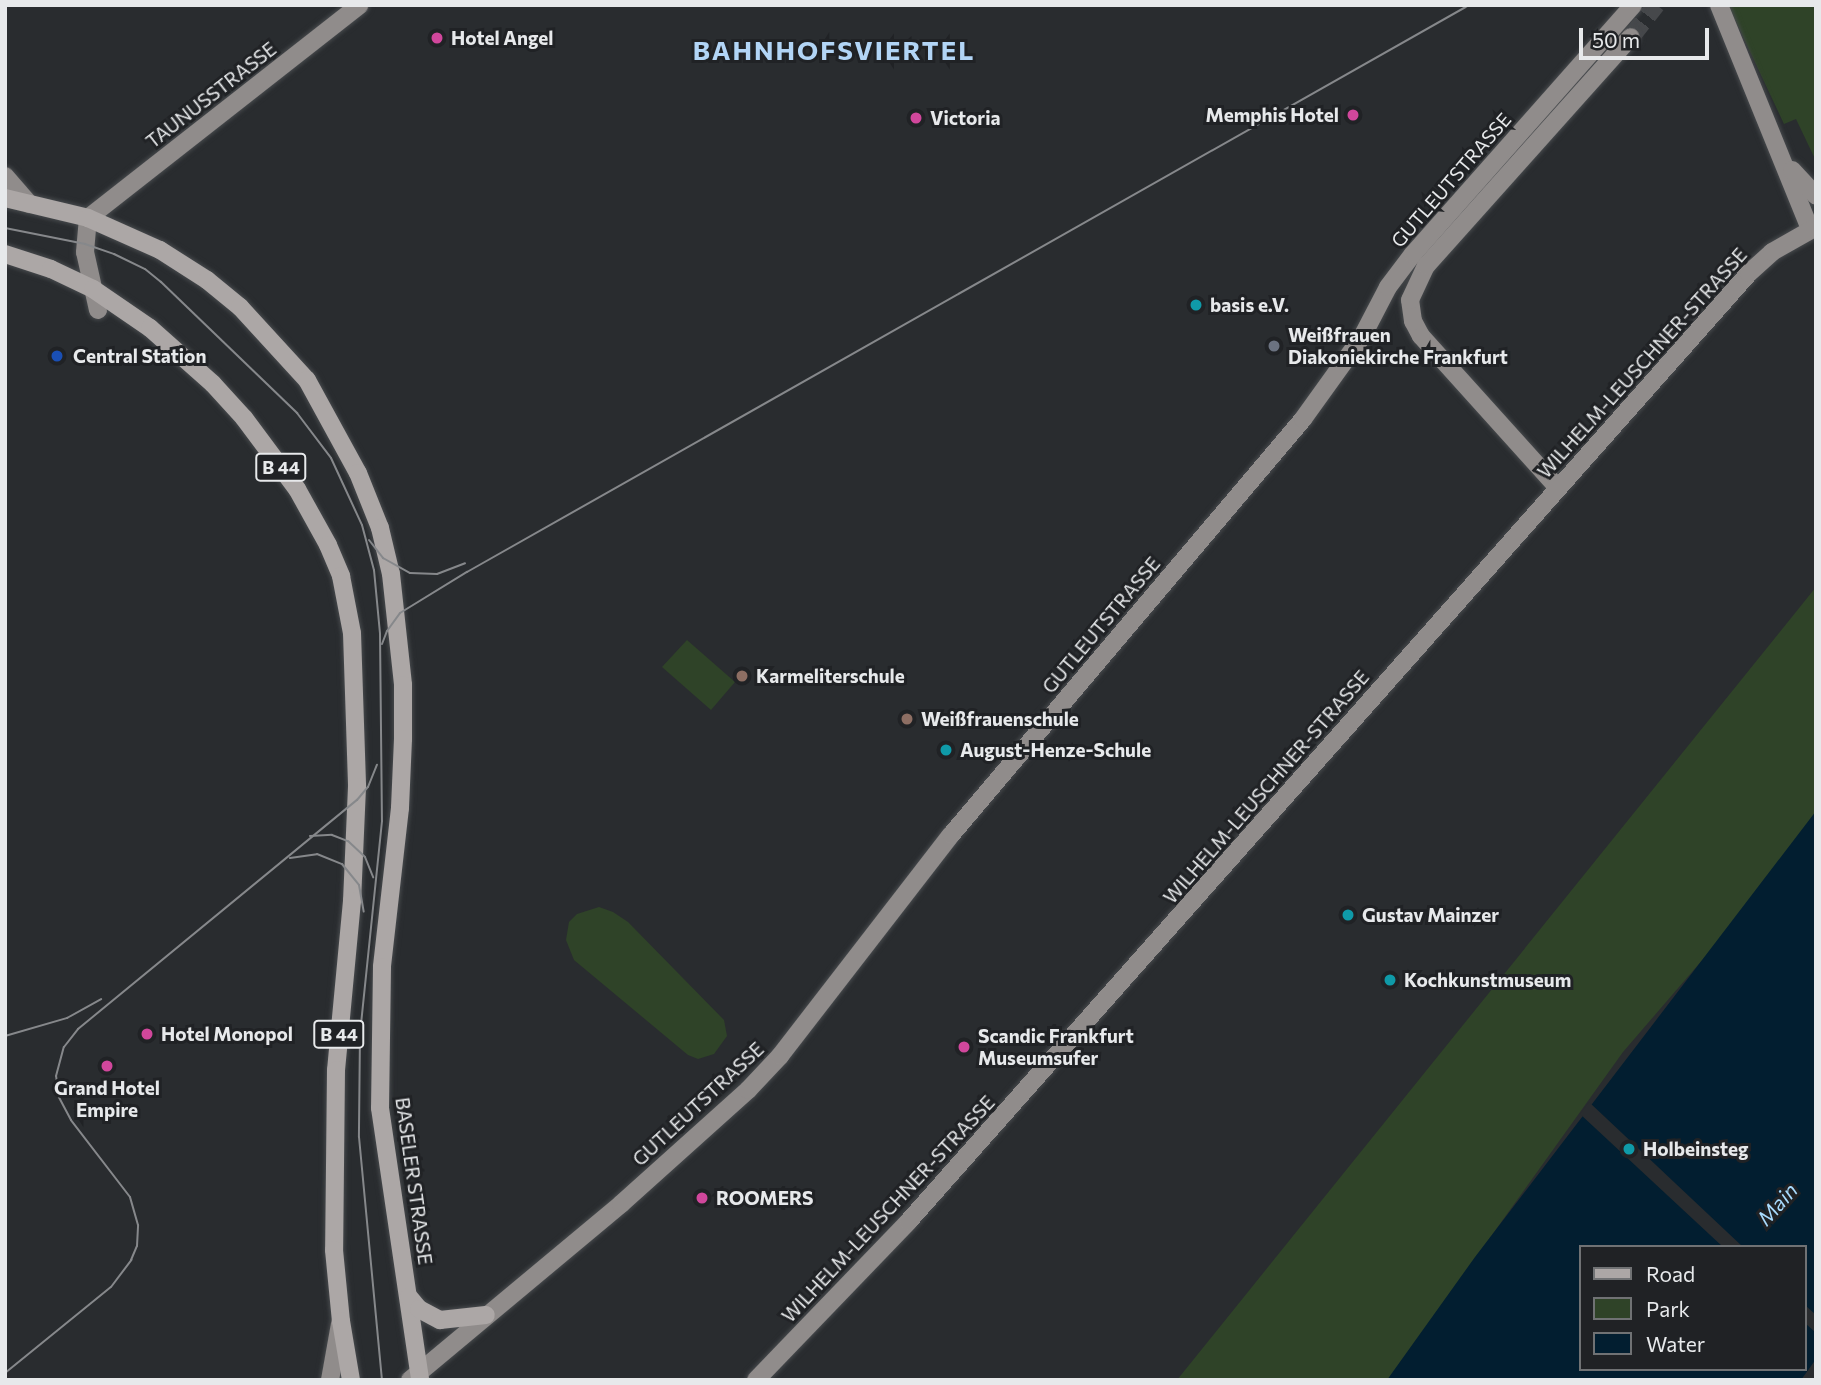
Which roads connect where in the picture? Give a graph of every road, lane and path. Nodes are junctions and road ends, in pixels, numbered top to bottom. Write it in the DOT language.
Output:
graph roads {
  1 [pos="360,5"];
  2 [pos="1633,5"];
  3 [pos="1719,5"];
  4 [pos="1631,37"];
  5 [pos="1779,154"];
  6 [pos="5,176"];
  7 [pos="1816,197"];
  8 [pos="5,198"];
  9 [pos="29,204"];
  10 [pos="88,218"];
  11 [pos="1813,228"];
  12 [pos="5,254"];
  13 [pos="1426,266"];
  14 [pos="93,289"];
  15 [pos="98,310"];
  16 [pos="1362,337"];
  17 [pos="1558,488"];
  18 [pos="409,1297"];
  19 [pos="486,1315"];
  20 [pos="341,1321"];
  21 [pos="417,1377"];
  22 [pos="330,1380"];
  23 [pos="351,1380"];
  24 [pos="756,1380"];
  1 -- 10 [label="main road, TAUNUSSTRASSE"];
  2 -- 16 [label="main road, GUTLEUTSTRASSE"];
  3 -- 5 [label="main road"];
  4 -- 13 [label="main road"];
  5 -- 7 [label="main road"];
  5 -- 11 [label="main road"];
  6 -- 9 [label="main road"];
  8 -- 9 [label="main road, B 44"];
  9 -- 10 [label="main road, B 44"];
  10 -- 14 [label="main road"];
  10 -- 18 [label="main road, BASELER STRASSE / B 44"];
  11 -- 17 [label="main road, WILHELM-LEUSCHNER-STRASSE"];
  12 -- 14 [label="main road, B 44"];
  13 -- 16 [label="main road"];
  13 -- 17 [label="main road"];
  14 -- 15 [label="main road"];
  14 -- 20 [label="main road, B 44"];
  16 -- 19 [label="main road, GUTLEUTSTRASSE"];
  17 -- 24 [label="main road, WILHELM-LEUSCHNER-STRASSE"];
  18 -- 19 [label="main road"];
  18 -- 21 [label="main road, BASELER STRASSE / B 44"];
  19 -- 21 [label="main road, GUTLEUTSTRASSE"];
  20 -- 22 [label="main road"];
  20 -- 23 [label="main road, B 44"];
}
